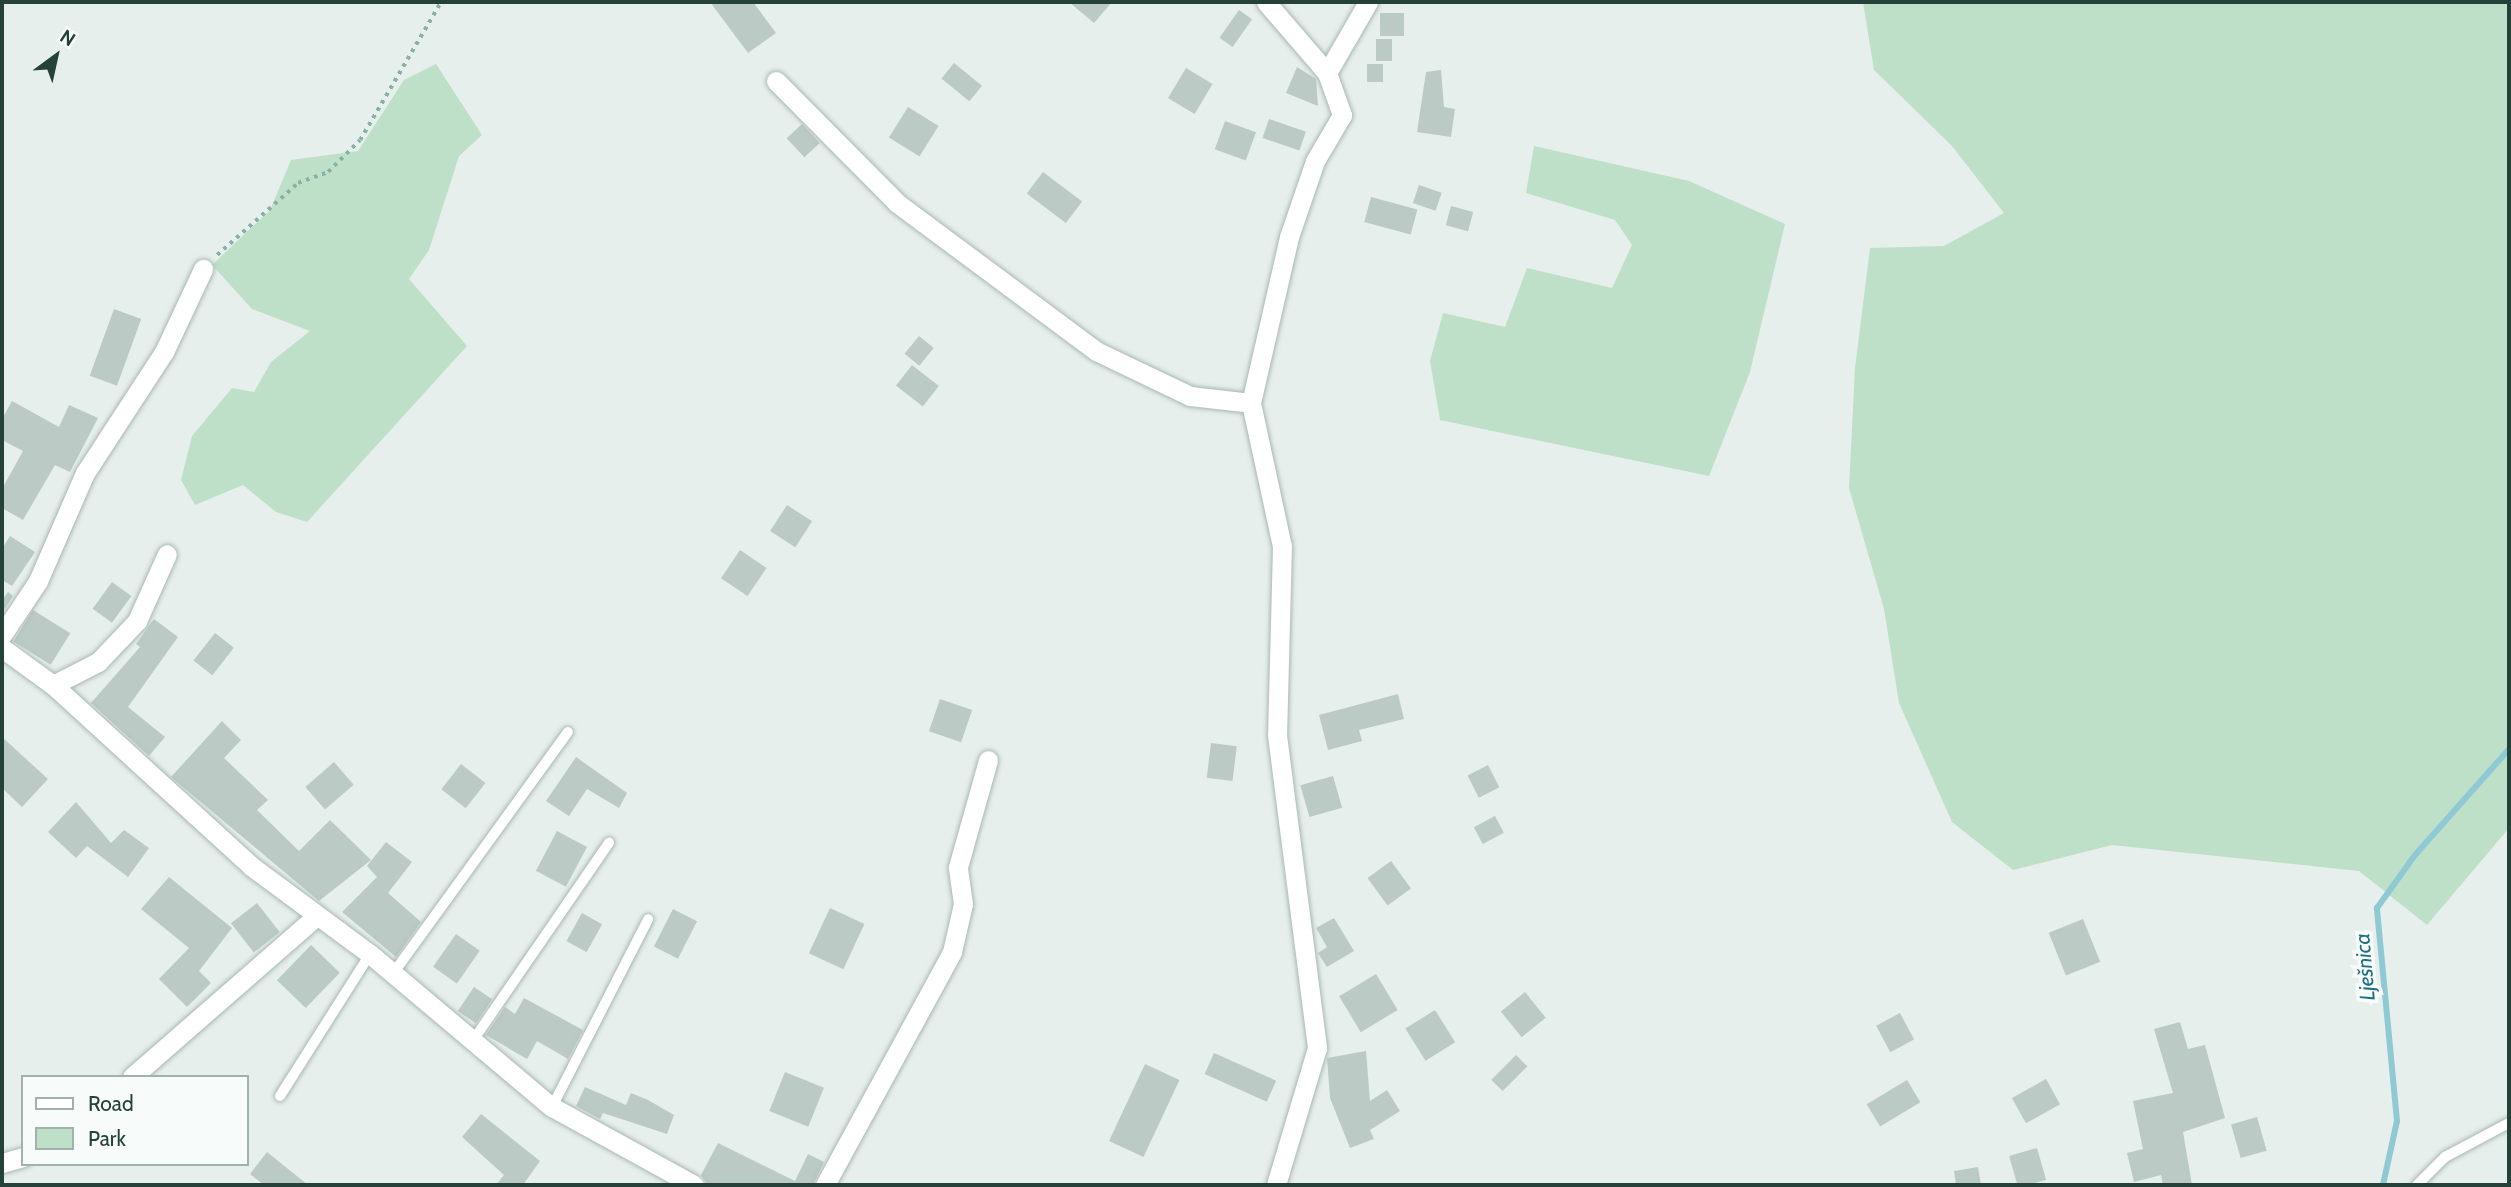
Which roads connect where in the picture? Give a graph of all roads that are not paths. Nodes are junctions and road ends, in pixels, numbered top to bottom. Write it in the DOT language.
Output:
graph roads {
  1 [pos="1266,2"];
  2 [pos="1368,2"];
  3 [pos="1327,73"];
  4 [pos="776,81"];
  5 [pos="203,269"];
  6 [pos="1251,403"];
  7 [pos="167,554"];
  8 [pos="2,635"];
  9 [pos="2,648"];
  10 [pos="53,685"];
  11 [pos="568,732"];
  12 [pos="988,760"];
  13 [pos="609,843"];
  14 [pos="314,918"];
  15 [pos="648,919"];
  16 [pos="370,954"];
  17 [pos="392,975"];
  18 [pos="472,1043"];
  19 [pos="134,1075"];
  20 [pos="280,1096"];
  21 [pos="552,1107"];
  22 [pos="2509,1123"];
  23 [pos="21,1158"];
  24 [pos="2,1163"];
  25 [pos="694,1185"];
  26 [pos="825,1185"];
  27 [pos="1276,1185"];
  28 [pos="2417,1185"];
  1 -- 3 [label="street"];
  2 -- 3 [label="street"];
  3 -- 6 [label="street"];
  4 -- 6 [label="street"];
  5 -- 8 [label="street"];
  6 -- 27 [label="street"];
  7 -- 10 [label="street"];
  9 -- 10 [label="street"];
  10 -- 14 [label="street"];
  11 -- 17 [label="lane"];
  12 -- 26 [label="street"];
  13 -- 18 [label="lane"];
  14 -- 16 [label="street"];
  14 -- 19 [label="street"];
  15 -- 21 [label="lane"];
  16 -- 17 [label="street"];
  16 -- 20 [label="lane"];
  17 -- 18 [label="street"];
  18 -- 21 [label="street"];
  21 -- 25 [label="street"];
  22 -- 28 [label="lane"];
  23 -- 24 [label="street"];
}
